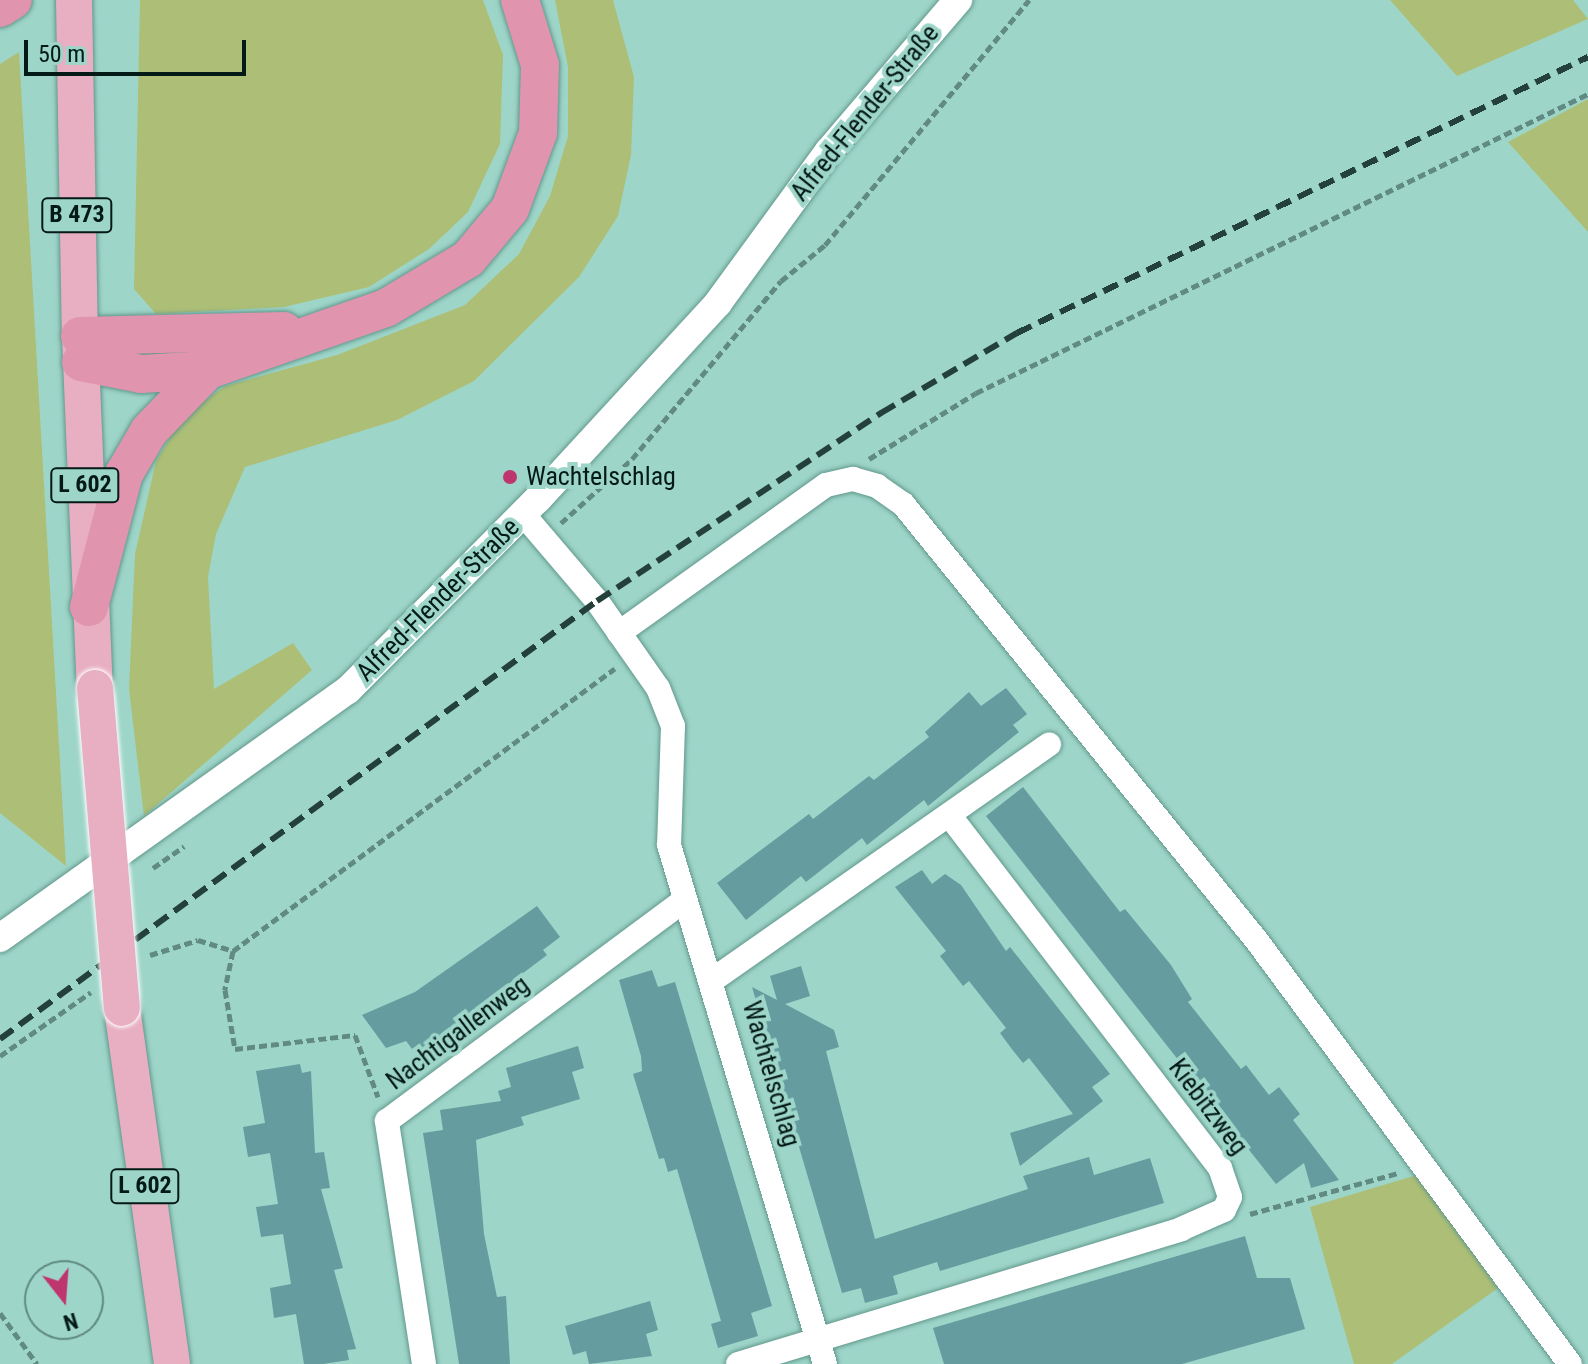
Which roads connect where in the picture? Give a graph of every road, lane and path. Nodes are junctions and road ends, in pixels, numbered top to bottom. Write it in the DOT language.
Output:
graph roads {
  1 [pos="13,0"];
  2 [pos="74,0"];
  3 [pos="520,0"];
  4 [pos="958,0"];
  5 [pos="0,8"];
  6 [pos="1588,94"];
  7 [pos="322,328"];
  8 [pos="80,349"];
  9 [pos="208,370"];
  10 [pos="853,479"];
  11 [pos="523,514"];
  12 [pos="89,607"];
  13 [pos="619,633"];
  14 [pos="633,655"];
  15 [pos="1049,744"];
  16 [pos="951,818"];
  17 [pos="683,901"];
  18 [pos="0,938"];
  19 [pos="233,951"];
  20 [pos="137,963"];
  21 [pos="714,979"];
  22 [pos="110,998"];
  23 [pos="0,1056"];
  24 [pos="387,1121"];
  25 [pos="1424,1165"];
  26 [pos="1209,1219"];
  27 [pos="0,1313"];
  28 [pos="818,1340"];
  29 [pos="37,1364"];
  30 [pos="172,1364"];
  31 [pos="424,1364"];
  32 [pos="738,1364"];
  33 [pos="825,1364"];
  34 [pos="1570,1364"];
  1 -- 5 [label="highway"];
  2 -- 8 [label="main road, B 473"];
  3 -- 7 [label="highway"];
  4 -- 11 [label="street, Alfred-Flender-Straße"];
  6 -- 10 [label="path"];
  7 -- 8 [label="highway"];
  7 -- 9 [label="highway"];
  8 -- 9 [label="highway"];
  8 -- 12 [label="main road, L 602"];
  9 -- 12 [label="highway"];
  10 -- 13 [label="street"];
  10 -- 25 [label="street"];
  11 -- 13 [label="street, Wachtelschlag"];
  11 -- 18 [label="street, Alfred-Flender-Straße"];
  12 -- 22 [label="main road, L 602, bridge"];
  13 -- 14 [label="street, Wachtelschlag"];
  14 -- 17 [label="street, Wachtelschlag"];
  14 -- 19 [label="path"];
  15 -- 16 [label="street"];
  16 -- 21 [label="street"];
  16 -- 26 [label="street, Kiebitzweg"];
  17 -- 21 [label="street, Wachtelschlag"];
  17 -- 24 [label="street, Nachtigallenweg"];
  19 -- 20 [label="path"];
  19 -- 24 [label="path"];
  21 -- 28 [label="street, Wachtelschlag"];
  22 -- 23 [label="path"];
  22 -- 30 [label="main road, L 602"];
  24 -- 31 [label="street, Nachtigallenweg"];
  25 -- 26 [label="path"];
  25 -- 34 [label="street"];
  26 -- 28 [label="street"];
  27 -- 29 [label="path"];
  28 -- 32 [label="street"];
  28 -- 33 [label="street, Wachtelschlag"];
}
